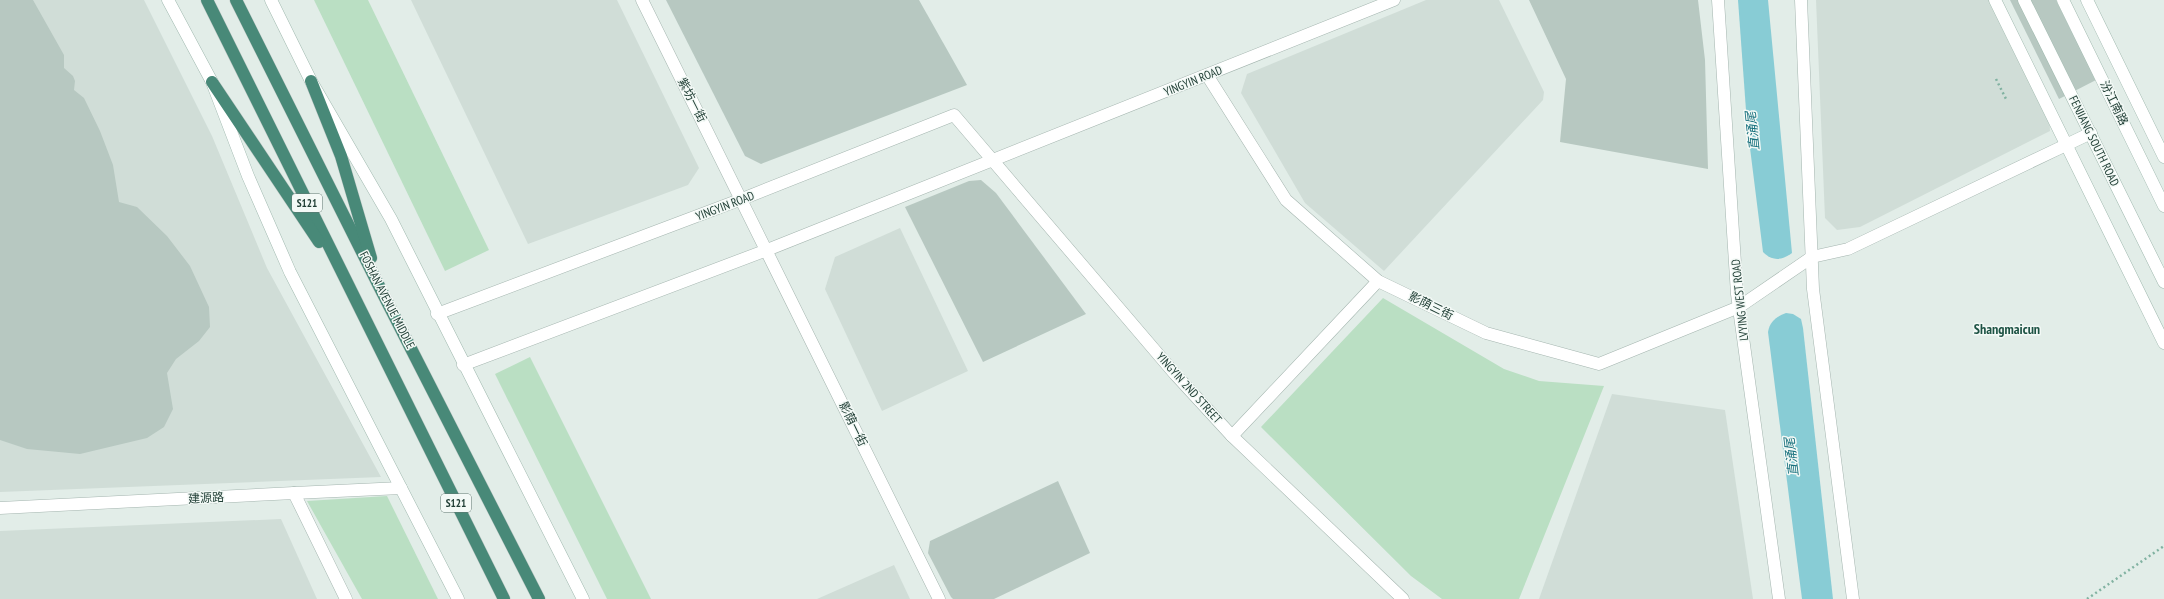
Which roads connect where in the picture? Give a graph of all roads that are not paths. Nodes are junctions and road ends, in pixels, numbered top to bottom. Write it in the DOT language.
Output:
graph roads {
  1 [pos="168,0"];
  2 [pos="207,0"];
  3 [pos="236,0"];
  4 [pos="271,0"];
  5 [pos="642,0"];
  6 [pos="1394,0"];
  7 [pos="1718,0"];
  8 [pos="1801,0"];
  9 [pos="1995,0"];
  10 [pos="2024,0"];
  11 [pos="2063,0"];
  12 [pos="2086,0"];
  13 [pos="1207,75"];
  14 [pos="311,81"];
  15 [pos="212,82"];
  16 [pos="2140,108"];
  17 [pos="2121,118"];
  18 [pos="2091,133"];
  19 [pos="2066,145"];
  20 [pos="2164,157"];
  21 [pos="992,161"];
  22 [pos="742,199"];
  23 [pos="2164,206"];
  24 [pos="767,250"];
  25 [pos="1812,257"];
  26 [pos="1378,281"];
  27 [pos="2164,282"];
  28 [pos="379,286"];
  29 [pos="352,295"];
  30 [pos="1739,307"];
  31 [pos="437,314"];
  32 [pos="2164,343"];
  33 [pos="463,365"];
  34 [pos="1232,436"];
  35 [pos="400,488"];
  36 [pos="294,493"];
  37 [pos="0,508"];
  38 [pos="1389,594"];
  39 [pos="346,599"];
  40 [pos="458,599"];
  41 [pos="504,599"];
  42 [pos="539,599"];
  43 [pos="583,599"];
  44 [pos="939,599"];
  45 [pos="1403,599"];
  46 [pos="1779,599"];
  47 [pos="1853,599"];
  1 -- 15 [label="street"];
  2 -- 29 [label="highway, S121"];
  3 -- 28 [label="highway, FOSHAN AVENUE MIDDLE / S121"];
  4 -- 14 [label="street"];
  5 -- 22 [label="street, 紫坊一街"];
  6 -- 13 [label="street, YINGYIN ROAD"];
  7 -- 30 [label="street, LVYING WEST ROAD"];
  8 -- 25 [label="street"];
  9 -- 19 [label="street"];
  10 -- 18 [label="street, FENJIANG SOUTH ROAD"];
  11 -- 17 [label="street, 汾江南路"];
  12 -- 16 [label="street"];
  13 -- 21 [label="street, YINGYIN ROAD"];
  13 -- 26 [label="street, 影荫三街"];
  14 -- 28 [label="highway"];
  14 -- 31 [label="street"];
  15 -- 29 [label="highway"];
  15 -- 35 [label="street"];
  16 -- 17 [label="street"];
  16 -- 20 [label="street"];
  17 -- 23 [label="street, 汾江南路"];
  18 -- 19 [label="street"];
  18 -- 27 [label="street, FENJIANG SOUTH ROAD"];
  19 -- 25 [label="street"];
  19 -- 32 [label="street"];
  21 -- 22 [label="street, YINGYIN ROAD"];
  21 -- 24 [label="street, YINGYIN ROAD"];
  21 -- 34 [label="street, YINGYIN 2ND STREET"];
  22 -- 24 [label="street, 紫坊一街"];
  22 -- 31 [label="street, YINGYIN ROAD"];
  24 -- 33 [label="street, YINGYIN ROAD"];
  24 -- 44 [label="street, 影荫一街"];
  25 -- 30 [label="street, 影荫三街"];
  25 -- 47 [label="street"];
  26 -- 30 [label="street, 影荫三街"];
  26 -- 34 [label="street"];
  28 -- 42 [label="highway, FOSHAN AVENUE MIDDLE / S121"];
  29 -- 41 [label="highway, S121"];
  30 -- 46 [label="street, LVYING WEST ROAD"];
  31 -- 33 [label="street"];
  33 -- 43 [label="street"];
  34 -- 38 [label="street, YINGYIN 2ND STREET"];
  35 -- 36 [label="street, 建源路"];
  35 -- 40 [label="street"];
  36 -- 37 [label="street, 建源路"];
  36 -- 39 [label="street"];
  38 -- 45 [label="street, YINGYIN 2ND STREET"];
}
